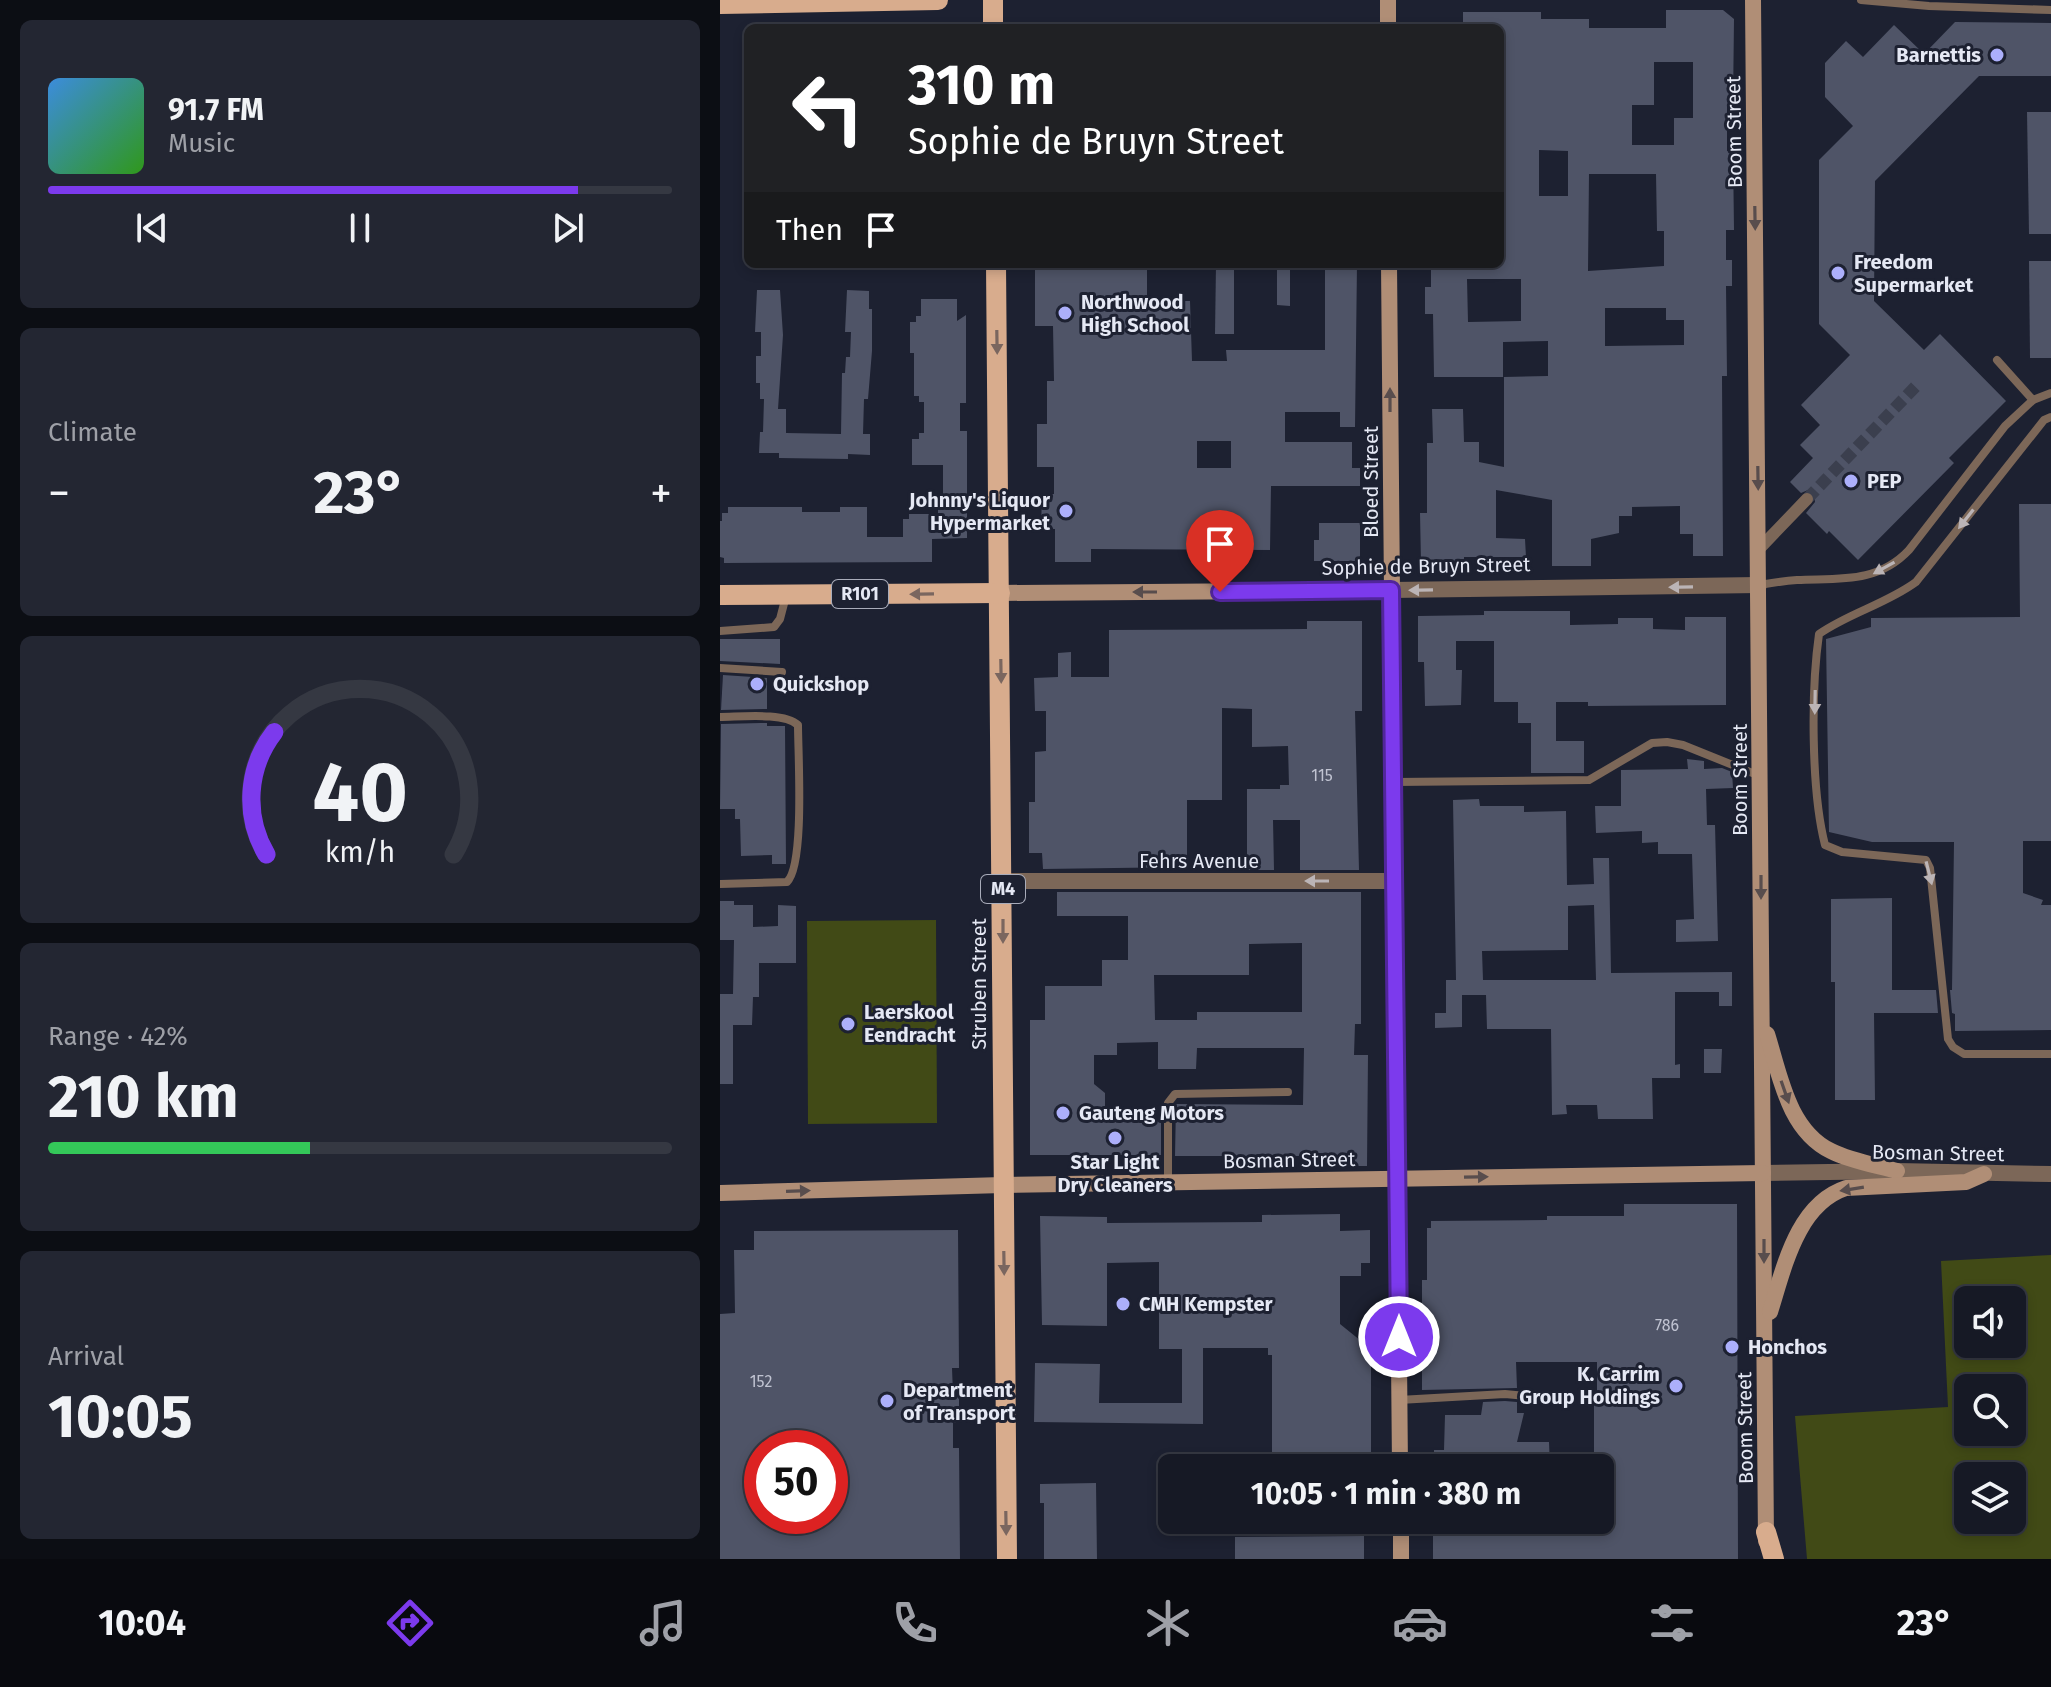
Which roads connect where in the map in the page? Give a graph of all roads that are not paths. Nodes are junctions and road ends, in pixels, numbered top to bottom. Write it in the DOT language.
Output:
graph roads {
  1 [pos="916,0"];
  2 [pos="938,0"];
  3 [pos="993,0"];
  4 [pos="1388,0"];
  5 [pos="1753,0"];
  6 [pos="1861,0"];
  7 [pos="849,1"];
  8 [pos="733,2"];
  9 [pos="2051,10"];
  10 [pos="993,24"];
  11 [pos="1388,24"];
  12 [pos="996,268"];
  13 [pos="1389,268"];
  14 [pos="1997,360"];
  15 [pos="2051,393"];
  16 [pos="2033,400"];
  17 [pos="2051,417"];
  18 [pos="1807,499"];
  19 [pos="1759,549"];
  20 [pos="1759,585"];
  21 [pos="1391,590"];
  22 [pos="1000,593"];
  23 [pos="720,595"];
  24 [pos="786,595"];
  25 [pos="720,631"];
  26 [pos="720,668"];
  27 [pos="782,672"];
  28 [pos="720,717"];
  29 [pos="1760,776"];
  30 [pos="1394,782"];
  31 [pos="1003,881"];
  32 [pos="1395,881"];
  33 [pos="720,884"];
  34 [pos="1762,1017"];
  35 [pos="2051,1054"];
  36 [pos="1288,1092"];
  37 [pos="1897,1171"];
  38 [pos="1763,1173"];
  39 [pos="1984,1174"];
  40 [pos="2051,1174"];
  41 [pos="1398,1178"];
  42 [pos="1168,1182"];
  43 [pos="1003,1185"];
  44 [pos="720,1193"];
  45 [pos="1764,1328"];
  46 [pos="1548,1398"];
  47 [pos="1399,1400"];
  48 [pos="1400,1454"];
  49 [pos="1766,1532"];
  50 [pos="1401,1534"];
  51 [pos="1007,1559"];
  52 [pos="1401,1559"];
  53 [pos="1767,1559"];
  54 [pos="1774,1559"];
  1 -- 2 [label="main road"];
  1 -- 7 [label="main road"];
  3 -- 10 [label="main road"];
  4 -- 11 [label="main road"];
  5 -- 19 [label="main road, Boom Street, one-way"];
  6 -- 9 [label="lane"];
  7 -- 8 [label="main road"];
  12 -- 22 [label="main road, Struben Street / M4, one-way"];
  21 -- 13 [label="main road, Bloed Street, one-way"];
  14 -- 16 [label="lane"];
  15 -- 16 [label="lane, Sophie de Bruyn Street / R101"];
  16 -- 20 [label="lane, Sophie de Bruyn Street / R101, one-way"];
  17 -- 35 [label="lane, one-way"];
  18 -- 19 [label="street"];
  19 -- 20 [label="main road, Boom Street"];
  20 -- 21 [label="street, Sophie de Bruyn Street / R101, one-way"];
  20 -- 29 [label="main road, Boom Street"];
  21 -- 22 [label="main road, Sophie de Bruyn Street / R101, one-way"];
  21 -- 30 [label="main road, Bloed Street"];
  22 -- 24 [label="main road, Sophie de Bruyn Street / R101, one-way"];
  22 -- 31 [label="main road, Struben Street / M4, one-way"];
  23 -- 24 [label="main road, Sophie de Bruyn Street / R101"];
  24 -- 25 [label="lane"];
  26 -- 27 [label="lane"];
  28 -- 33 [label="lane"];
  29 -- 30 [label="lane"];
  29 -- 34 [label="main road, Boom Street, one-way"];
  30 -- 32 [label="main road, Bloed Street"];
  32 -- 31 [label="street, Fehrs Avenue, one-way"];
  31 -- 43 [label="main road, Struben Street / M4, one-way"];
  32 -- 41 [label="main road, Bloed Street"];
  34 -- 37 [label="main road, one-way"];
  34 -- 38 [label="main road, Boom Street"];
  36 -- 42 [label="lane"];
  37 -- 38 [label="street, Bosman Street"];
  37 -- 39 [label="street, Bosman Street"];
  41 -- 38 [label="main road, Bosman Street, one-way"];
  38 -- 45 [label="main road, Boom Street, one-way"];
  39 -- 40 [label="street, Bosman Street"];
  39 -- 45 [label="main road, one-way"];
  41 -- 42 [label="main road, Bosman Street"];
  41 -- 47 [label="main road, Bloed Street"];
  42 -- 43 [label="main road, Bosman Street"];
  44 -- 43 [label="main road, Bosman Street, one-way"];
  43 -- 51 [label="main road, Struben Street / M4, one-way"];
  45 -- 49 [label="main road, Boom Street"];
  46 -- 47 [label="lane"];
  47 -- 48 [label="main road, Bloed Street"];
  49 -- 53 [label="main road, Boom Street"];
  49 -- 54 [label="main road"];
  50 -- 52 [label="main road"];
}
